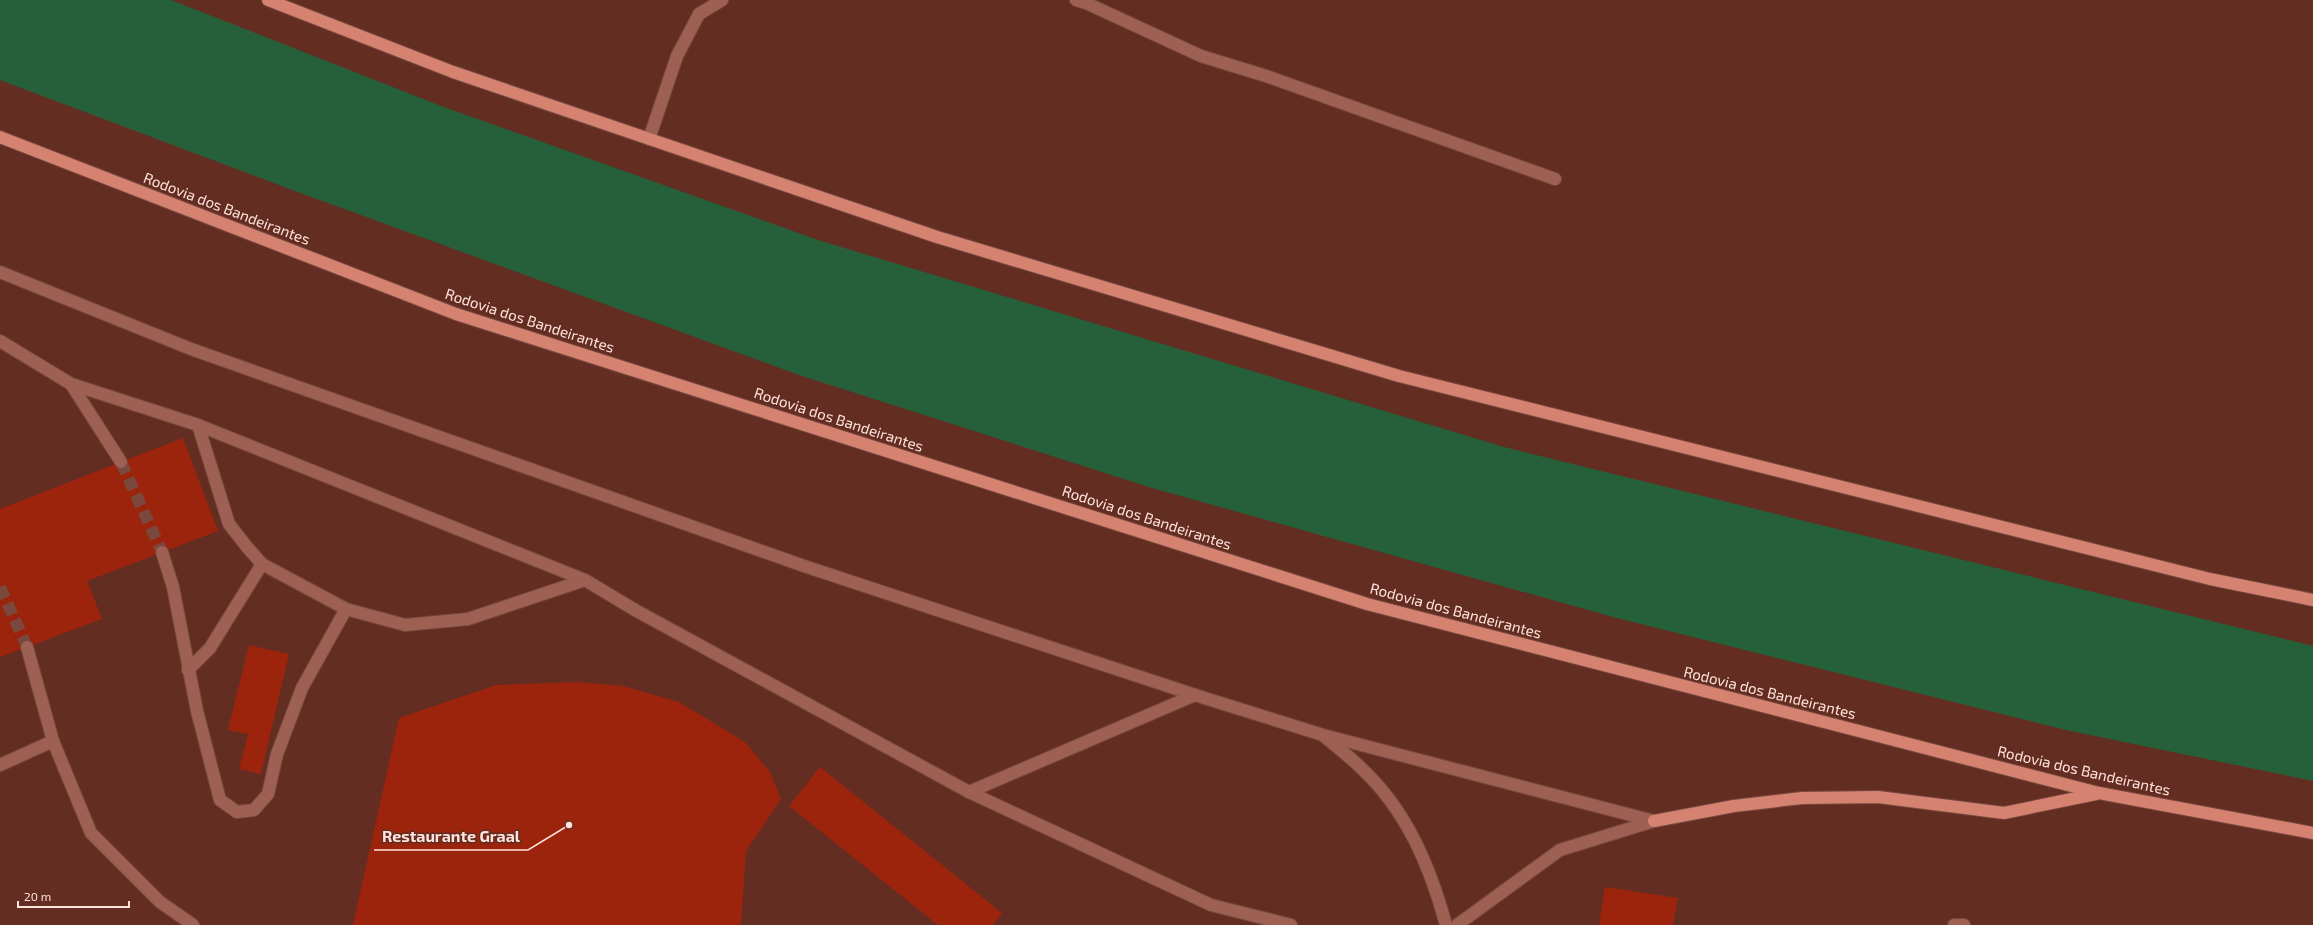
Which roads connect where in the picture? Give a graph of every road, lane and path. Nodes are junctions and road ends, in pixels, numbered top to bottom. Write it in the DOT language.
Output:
graph roads {
  1 [pos="268,0"];
  2 [pos="722,0"];
  3 [pos="1076,0"];
  4 [pos="0,137"];
  5 [pos="649,139"];
  6 [pos="1555,179"];
  7 [pos="0,272"];
  8 [pos="0,341"];
  9 [pos="71,384"];
  10 [pos="198,425"];
  11 [pos="121,462"];
  12 [pos="162,552"];
  13 [pos="262,564"];
  14 [pos="585,580"];
  15 [pos="2313,600"];
  16 [pos="346,609"];
  17 [pos="27,647"];
  18 [pos="188,670"];
  19 [pos="1195,695"];
  20 [pos="1323,735"];
  21 [pos="53,741"];
  22 [pos="0,765"];
  23 [pos="969,792"];
  24 [pos="2099,793"];
  25 [pos="1654,821"];
  26 [pos="2313,833"];
  27 [pos="193,925"];
  28 [pos="1291,925"];
  29 [pos="1446,925"];
  30 [pos="1457,925"];
  31 [pos="1954,925"];
  32 [pos="1964,925"];
  1 -- 5 [label="highway"];
  2 -- 5 [label="street"];
  3 -- 6 [label="street"];
  4 -- 24 [label="highway, Rodovia dos Bandeirantes"];
  5 -- 15 [label="highway"];
  7 -- 19 [label="street"];
  8 -- 9 [label="street"];
  9 -- 10 [label="street"];
  9 -- 11 [label="street"];
  10 -- 13 [label="street"];
  10 -- 14 [label="street"];
  12 -- 18 [label="street"];
  13 -- 16 [label="street"];
  13 -- 18 [label="street"];
  14 -- 16 [label="street"];
  14 -- 23 [label="street"];
  16 -- 18 [label="street"];
  17 -- 21 [label="street"];
  19 -- 20 [label="street"];
  19 -- 23 [label="street"];
  20 -- 25 [label="street"];
  20 -- 29 [label="street"];
  21 -- 22 [label="street"];
  21 -- 27 [label="street"];
  23 -- 28 [label="street"];
  24 -- 25 [label="highway"];
  24 -- 26 [label="highway, Rodovia dos Bandeirantes"];
  25 -- 30 [label="street"];
  31 -- 32 [label="street"];
}
